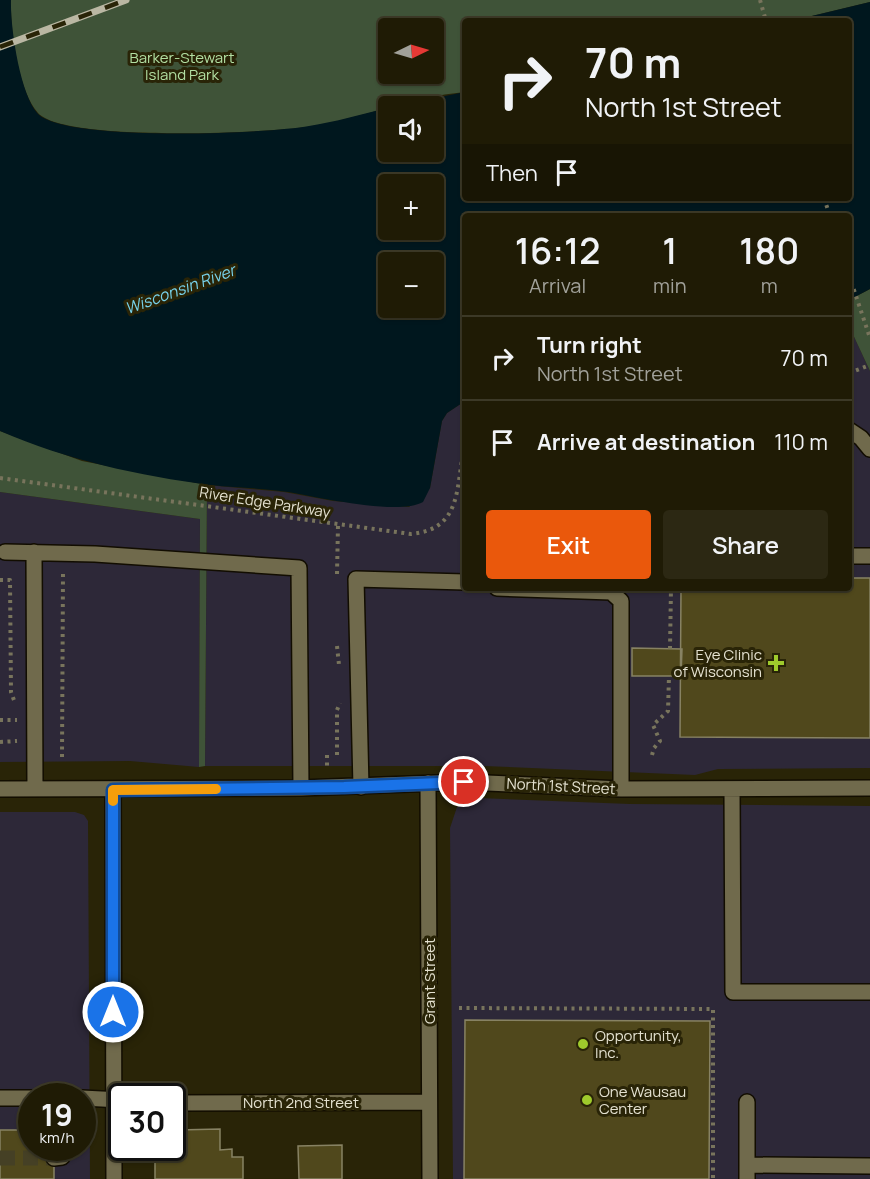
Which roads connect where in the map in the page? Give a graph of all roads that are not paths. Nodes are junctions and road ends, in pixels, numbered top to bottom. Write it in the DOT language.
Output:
graph roads {
  1 [pos="852,432"];
  2 [pos="870,449"];
  3 [pos="5,552"];
  4 [pos="34,552"];
  5 [pos="852,556"];
  6 [pos="870,556"];
  7 [pos="462,582"];
  8 [pos="582,591"];
  9 [pos="428,783"];
  10 [pos="361,787"];
  11 [pos="301,788"];
  12 [pos="0,789"];
  13 [pos="35,789"];
  14 [pos="621,789"];
  15 [pos="732,789"];
  16 [pos="870,789"];
  17 [pos="113,790"];
  18 [pos="870,992"];
  19 [pos="118,1083"];
  20 [pos="0,1098"];
  21 [pos="18,1098"];
  22 [pos="429,1102"];
  23 [pos="747,1102"];
  24 [pos="186,1103"];
  25 [pos="115,1161"];
  26 [pos="870,1166"];
  27 [pos="747,1172"];
  28 [pos="114,1179"];
  29 [pos="430,1179"];
  1 -- 2 [label="street"];
  3 -- 4 [label="street"];
  4 -- 11 [label="street"];
  4 -- 13 [label="street"];
  5 -- 6 [label="street"];
  7 -- 10 [label="street"];
  8 -- 14 [label="street"];
  9 -- 10 [label="street, North 1st Street"];
  9 -- 14 [label="street, North 1st Street"];
  9 -- 22 [label="street, Grant Street"];
  10 -- 11 [label="street, North 1st Street"];
  11 -- 17 [label="street, North 1st Street"];
  12 -- 13 [label="street, North 1st Street"];
  13 -- 17 [label="street, North 1st Street"];
  14 -- 15 [label="street, North 1st Street"];
  15 -- 16 [label="street, North 1st Street"];
  15 -- 18 [label="street"];
  17 -- 19 [label="street"];
  20 -- 21 [label="street"];
  22 -- 24 [label="street, North 2nd Street"];
  22 -- 29 [label="street, Grant Street"];
  23 -- 27 [label="street"];
  25 -- 28 [label="street"];
  26 -- 27 [label="street"];
}
